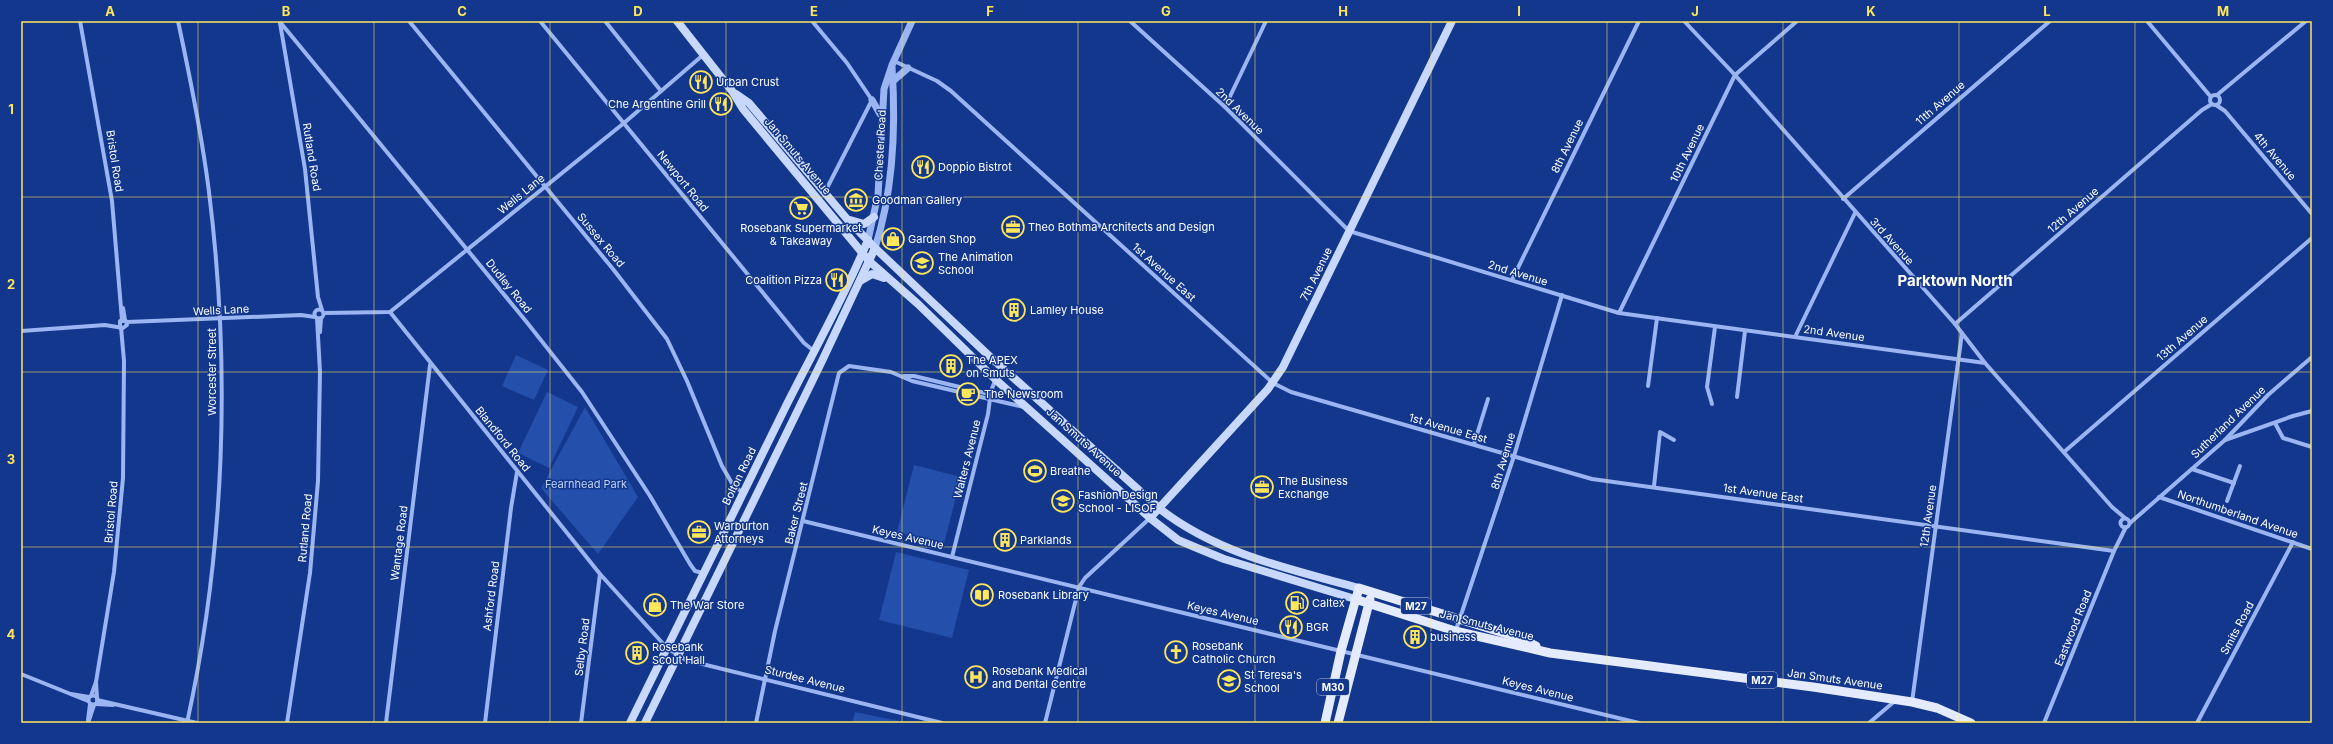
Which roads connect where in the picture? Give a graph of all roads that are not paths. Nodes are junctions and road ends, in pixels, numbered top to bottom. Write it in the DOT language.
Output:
graph roads {
  1 [pos="80,21"];
  2 [pos="178,21"];
  3 [pos="280,21"];
  4 [pos="409,21"];
  5 [pos="540,21"];
  6 [pos="605,21"];
  7 [pos="676,21"];
  8 [pos="812,21"];
  9 [pos="912,21"];
  10 [pos="1130,21"];
  11 [pos="1266,21"];
  12 [pos="1452,21"];
  13 [pos="1639,21"];
  14 [pos="1684,21"];
  15 [pos="1797,21"];
  16 [pos="2050,21"];
  17 [pos="2147,21"];
  18 [pos="2306,21"];
  19 [pos="704,55"];
  20 [pos="893,63"];
  21 [pos="908,68"];
  22 [pos="1735,75"];
  23 [pos="893,81"];
  24 [pos="661,91"];
  25 [pos="732,91"];
  26 [pos="872,100"];
  27 [pos="2215,100"];
  28 [pos="1225,107"];
  29 [pos="882,122"];
  30 [pos="624,123"];
  31 [pos="544,186"];
  32 [pos="825,192"];
  33 [pos="1843,199"];
  34 [pos="1855,213"];
  35 [pos="2312,214"];
  36 [pos="874,217"];
  37 [pos="847,219"];
  38 [pos="1349,231"];
  39 [pos="2312,238"];
  40 [pos="868,240"];
  41 [pos="874,248"];
  42 [pos="467,249"];
  43 [pos="862,254"];
  44 [pos="868,261"];
  45 [pos="890,280"];
  46 [pos="1512,280"];
  47 [pos="860,281"];
  48 [pos="1562,296"];
  49 [pos="390,312"];
  50 [pos="1619,313"];
  51 [pos="319,314"];
  52 [pos="1657,318"];
  53 [pos="220,319"];
  54 [pos="123,324"];
  55 [pos="1954,324"];
  56 [pos="1715,327"];
  57 [pos="21,330"];
  58 [pos="1745,331"];
  59 [pos="1962,333"];
  60 [pos="1795,337"];
  61 [pos="814,351"];
  62 [pos="2312,357"];
  63 [pos="1957,359"];
  64 [pos="1985,363"];
  65 [pos="430,365"];
  66 [pos="1004,369"];
  67 [pos="904,376"];
  68 [pos="920,378"];
  69 [pos="995,379"];
  70 [pos="933,380"];
  71 [pos="919,383"];
  72 [pos="1273,383"];
  73 [pos="932,386"];
  74 [pos="1648,386"];
  75 [pos="989,394"];
  76 [pos="1737,397"];
  77 [pos="988,399"];
  78 [pos="1488,399"];
  79 [pos="1712,404"];
  80 [pos="1029,409"];
  81 [pos="2312,411"];
  82 [pos="2275,423"];
  83 [pos="1674,440"];
  84 [pos="2225,440"];
  85 [pos="1474,444"];
  86 [pos="2312,448"];
  87 [pos="2064,452"];
  88 [pos="1514,456"];
  89 [pos="2240,466"];
  90 [pos="2192,469"];
  91 [pos="517,472"];
  92 [pos="2234,483"];
  93 [pos="1654,486"];
  94 [pos="743,493"];
  95 [pos="2159,497"];
  96 [pos="2228,501"];
  97 [pos="1160,509"];
  98 [pos="2137,515"];
  99 [pos="1150,518"];
  100 [pos="2123,520"];
  101 [pos="803,521"];
  102 [pos="2130,523"];
  103 [pos="1935,527"];
  104 [pos="2126,527"];
  105 [pos="2119,539"];
  106 [pos="2292,542"];
  107 [pos="2312,549"];
  108 [pos="2114,551"];
  109 [pos="952,557"];
  110 [pos="600,574"];
  111 [pos="703,574"];
  112 [pos="1079,587"];
  113 [pos="1360,588"];
  114 [pos="1373,592"];
  115 [pos="1355,599"];
  116 [pos="1369,603"];
  117 [pos="1459,620"];
  118 [pos="1455,631"];
  119 [pos="667,648"];
  120 [pos="1341,651"];
  121 [pos="1550,653"];
  122 [pos="1355,654"];
  123 [pos="677,656"];
  124 [pos="21,674"];
  125 [pos="766,679"];
  126 [pos="1896,700"];
  127 [pos="93,701"];
  128 [pos="1912,702"];
  129 [pos="88,722"];
  130 [pos="188,722"];
  131 [pos="288,722"];
  132 [pos="197,723"];
  133 [pos="386,723"];
  134 [pos="485,723"];
  135 [pos="581,723"];
  136 [pos="630,723"];
  137 [pos="645,723"];
  138 [pos="756,723"];
  139 [pos="942,723"];
  140 [pos="1045,723"];
  141 [pos="1325,723"];
  142 [pos="1338,723"];
  143 [pos="1639,723"];
  144 [pos="1869,723"];
  145 [pos="1971,723"];
  146 [pos="2044,723"];
  147 [pos="2197,723"];
  1 -- 54 [label="street, Bristol Road"];
  2 -- 53 [label="street, Worcester Street"];
  3 -- 42 [label="street, Dudley Road"];
  3 -- 51 [label="street, Rutland Road"];
  4 -- 31 [label="street, Sussex Road"];
  5 -- 30 [label="street, Newport Road"];
  6 -- 24 [label="street"];
  7 -- 19 [label="main road, Jan Smuts Avenue / M27"];
  8 -- 26 [label="street"];
  9 -- 20 [label="street, Chester Road"];
  10 -- 28 [label="street, 2nd Avenue"];
  11 -- 28 [label="street"];
  12 -- 38 [label="main road, 7th Avenue"];
  13 -- 46 [label="street, 8th Avenue"];
  14 -- 22 [label="street, 3rd Avenue"];
  15 -- 22 [label="street, 10th Avenue"];
  16 -- 33 [label="street, 11th Avenue"];
  17 -- 27 [label="street, 4th Avenue"];
  18 -- 27 [label="street, 12th Avenue"];
  19 -- 24 [label="street, Wells Lane"];
  19 -- 25 [label="main road, Jan Smuts Avenue / M27"];
  20 -- 21 [label="street, 1st Avenue East"];
  20 -- 23 [label="street, Chester Road"];
  20 -- 29 [label="street, Chester Road"];
  21 -- 23 [label="street"];
  21 -- 72 [label="street, 1st Avenue East"];
  22 -- 33 [label="street, 3rd Avenue"];
  22 -- 50 [label="street, 10th Avenue"];
  23 -- 41 [label="street, Chester Road"];
  24 -- 30 [label="street, Wells Lane"];
  25 -- 32 [label="main road, Jan Smuts Avenue / M27"];
  25 -- 43 [label="main road, Jan Smuts Avenue / M27"];
  26 -- 29 [label="street"];
  26 -- 32 [label="street, Chester Road"];
  27 -- 35 [label="street, 4th Avenue"];
  27 -- 55 [label="street, 12th Avenue"];
  28 -- 38 [label="street, 2nd Avenue"];
  29 -- 36 [label="street, Chester Road"];
  30 -- 31 [label="street, Wells Lane"];
  30 -- 61 [label="street, Newport Road"];
  31 -- 42 [label="street, Wells Lane"];
  31 -- 94 [label="street, Sussex Road"];
  32 -- 37 [label="main road, Jan Smuts Avenue / M27"];
  33 -- 34 [label="street, 3rd Avenue"];
  34 -- 55 [label="street, 3rd Avenue"];
  34 -- 60 [label="street"];
  36 -- 37 [label="main road"];
  36 -- 40 [label="street, Chester Road"];
  37 -- 40 [label="main road, Jan Smuts Avenue / M27"];
  38 -- 46 [label="street, 2nd Avenue"];
  38 -- 72 [label="main road, 7th Avenue"];
  39 -- 87 [label="street, 13th Avenue"];
  40 -- 41 [label="main road, Jan Smuts Avenue / M27"];
  40 -- 43 [label="main road, Bolton Road"];
  41 -- 44 [label="main road"];
  41 -- 66 [label="main road, Jan Smuts Avenue / M27"];
  42 -- 49 [label="street, Wells Lane"];
  42 -- 111 [label="street, Dudley Road"];
  43 -- 44 [label="main road, Jan Smuts Avenue / M27"];
  43 -- 61 [label="main road, Bolton Road"];
  44 -- 45 [label="main road, Jan Smuts Avenue / M27"];
  44 -- 47 [label="main road"];
  45 -- 47 [label="main road"];
  45 -- 69 [label="main road, Jan Smuts Avenue / M27"];
  46 -- 48 [label="street, 2nd Avenue"];
  47 -- 123 [label="main road"];
  48 -- 50 [label="street, 2nd Avenue"];
  48 -- 88 [label="street, 8th Avenue"];
  49 -- 51 [label="street, Wells Lane"];
  49 -- 65 [label="street, Blandford Road"];
  50 -- 52 [label="street, 2nd Avenue"];
  51 -- 53 [label="street, Wells Lane"];
  51 -- 131 [label="street, Rutland Road"];
  52 -- 56 [label="street, 2nd Avenue"];
  52 -- 74 [label="street"];
  53 -- 54 [label="street, Wells Lane"];
  53 -- 130 [label="street, Worcester Street"];
  54 -- 57 [label="street, Wells Lane"];
  54 -- 127 [label="street, Bristol Road"];
  55 -- 59 [label="street, 3rd Avenue"];
  56 -- 58 [label="street, 2nd Avenue"];
  56 -- 79 [label="street"];
  58 -- 60 [label="street, 2nd Avenue"];
  58 -- 76 [label="street"];
  59 -- 63 [label="street, 12th Avenue"];
  59 -- 64 [label="street, 3rd Avenue"];
  60 -- 63 [label="street, 2nd Avenue"];
  61 -- 94 [label="main road, Bolton Road"];
  62 -- 84 [label="street, Sutherland Avenue"];
  63 -- 64 [label="street, 2nd Avenue"];
  63 -- 103 [label="street, 12th Avenue"];
  64 -- 87 [label="street, 3rd Avenue"];
  65 -- 91 [label="street, Blandford Road"];
  65 -- 133 [label="street, Wantage Road"];
  66 -- 69 [label="street, Walters Avenue"];
  66 -- 97 [label="main road, Jan Smuts Avenue / M27"];
  67 -- 68 [label="street"];
  67 -- 71 [label="street"];
  67 -- 101 [label="street, Baker Street"];
  68 -- 70 [label="street"];
  68 -- 71 [label="street"];
  69 -- 75 [label="street, Walters Avenue"];
  69 -- 80 [label="main road, Jan Smuts Avenue / M27"];
  70 -- 73 [label="street"];
  70 -- 75 [label="street"];
  71 -- 73 [label="street"];
  72 -- 85 [label="street, 1st Avenue East"];
  72 -- 97 [label="main road, 7th Avenue"];
  73 -- 77 [label="street"];
  75 -- 77 [label="street, Walters Avenue"];
  77 -- 80 [label="street"];
  77 -- 109 [label="street, Walters Avenue"];
  78 -- 85 [label="street"];
  80 -- 99 [label="main road, Jan Smuts Avenue / M27"];
  81 -- 82 [label="street"];
  82 -- 84 [label="street"];
  82 -- 86 [label="street"];
  83 -- 93 [label="street"];
  84 -- 90 [label="street, Sutherland Avenue"];
  85 -- 88 [label="street, 1st Avenue East"];
  87 -- 100 [label="street, 3rd Avenue"];
  88 -- 93 [label="street, 1st Avenue East"];
  88 -- 117 [label="street, 8th Avenue"];
  89 -- 92 [label="street"];
  90 -- 92 [label="street"];
  90 -- 95 [label="street, Sutherland Avenue"];
  91 -- 110 [label="street, Blandford Road"];
  91 -- 134 [label="street, Ashford Road"];
  92 -- 96 [label="street"];
  93 -- 103 [label="street, 1st Avenue East"];
  94 -- 111 [label="main road, Bolton Road"];
  95 -- 98 [label="street, Sutherland Avenue"];
  95 -- 106 [label="street, Northumberland Avenue"];
  97 -- 99 [label="main road, 7th Avenue"];
  97 -- 113 [label="main road, Jan Smuts Avenue / M27"];
  98 -- 100 [label="street, Sutherland Avenue"];
  98 -- 102 [label="street, Sutherland Avenue"];
  99 -- 112 [label="street"];
  99 -- 115 [label="main road, Jan Smuts Avenue / M27"];
  100 -- 102 [label="street, 3rd Avenue"];
  100 -- 104 [label="street"];
  100 -- 105 [label="street, Eastwood Road"];
  101 -- 109 [label="street, Keyes Avenue"];
  101 -- 125 [label="street, Baker Street"];
  102 -- 104 [label="street, Sutherland Avenue"];
  103 -- 108 [label="street, 1st Avenue East"];
  103 -- 128 [label="street, 12th Avenue"];
  104 -- 105 [label="street, Eastwood Road"];
  105 -- 108 [label="street, Eastwood Road"];
  106 -- 107 [label="street, Northumberland Avenue"];
  106 -- 147 [label="street, Smits Road"];
  108 -- 146 [label="street, Eastwood Road"];
  109 -- 112 [label="street, Keyes Avenue"];
  110 -- 119 [label="street, Blandford Road"];
  110 -- 135 [label="street, Selby Road"];
  111 -- 119 [label="main road, Bolton Road"];
  112 -- 120 [label="street, Keyes Avenue"];
  112 -- 140 [label="street"];
  113 -- 114 [label="main road, Jan Smuts Avenue / M27"];
  113 -- 115 [label="main road, M30"];
  114 -- 116 [label="main road, M30"];
  114 -- 117 [label="main road, Jan Smuts Avenue / M27"];
  115 -- 116 [label="main road, Jan Smuts Avenue / M27"];
  115 -- 120 [label="main road, M30"];
  116 -- 118 [label="main road, Jan Smuts Avenue / M27"];
  116 -- 122 [label="main road, M30"];
  117 -- 118 [label="street, 8th Avenue"];
  117 -- 121 [label="main road, Jan Smuts Avenue / M27"];
  118 -- 121 [label="main road, Jan Smuts Avenue / M27"];
  119 -- 123 [label="street, Sturdee Avenue"];
  119 -- 136 [label="main road, Bolton Road"];
  120 -- 122 [label="street, Keyes Avenue"];
  120 -- 141 [label="main road, M30"];
  121 -- 126 [label="main road, Jan Smuts Avenue / M27"];
  122 -- 142 [label="main road, M30"];
  122 -- 143 [label="street, Keyes Avenue"];
  123 -- 125 [label="street, Sturdee Avenue"];
  123 -- 137 [label="main road"];
  124 -- 127 [label="street"];
  125 -- 138 [label="street, Baker Street"];
  125 -- 139 [label="street, Sturdee Avenue"];
  126 -- 128 [label="main road, Jan Smuts Avenue / M27"];
  126 -- 144 [label="street"];
  127 -- 129 [label="street, Bristol Road"];
  127 -- 130 [label="street"];
  128 -- 145 [label="main road, Jan Smuts Avenue / M27"];
  130 -- 132 [label="street"];
}
